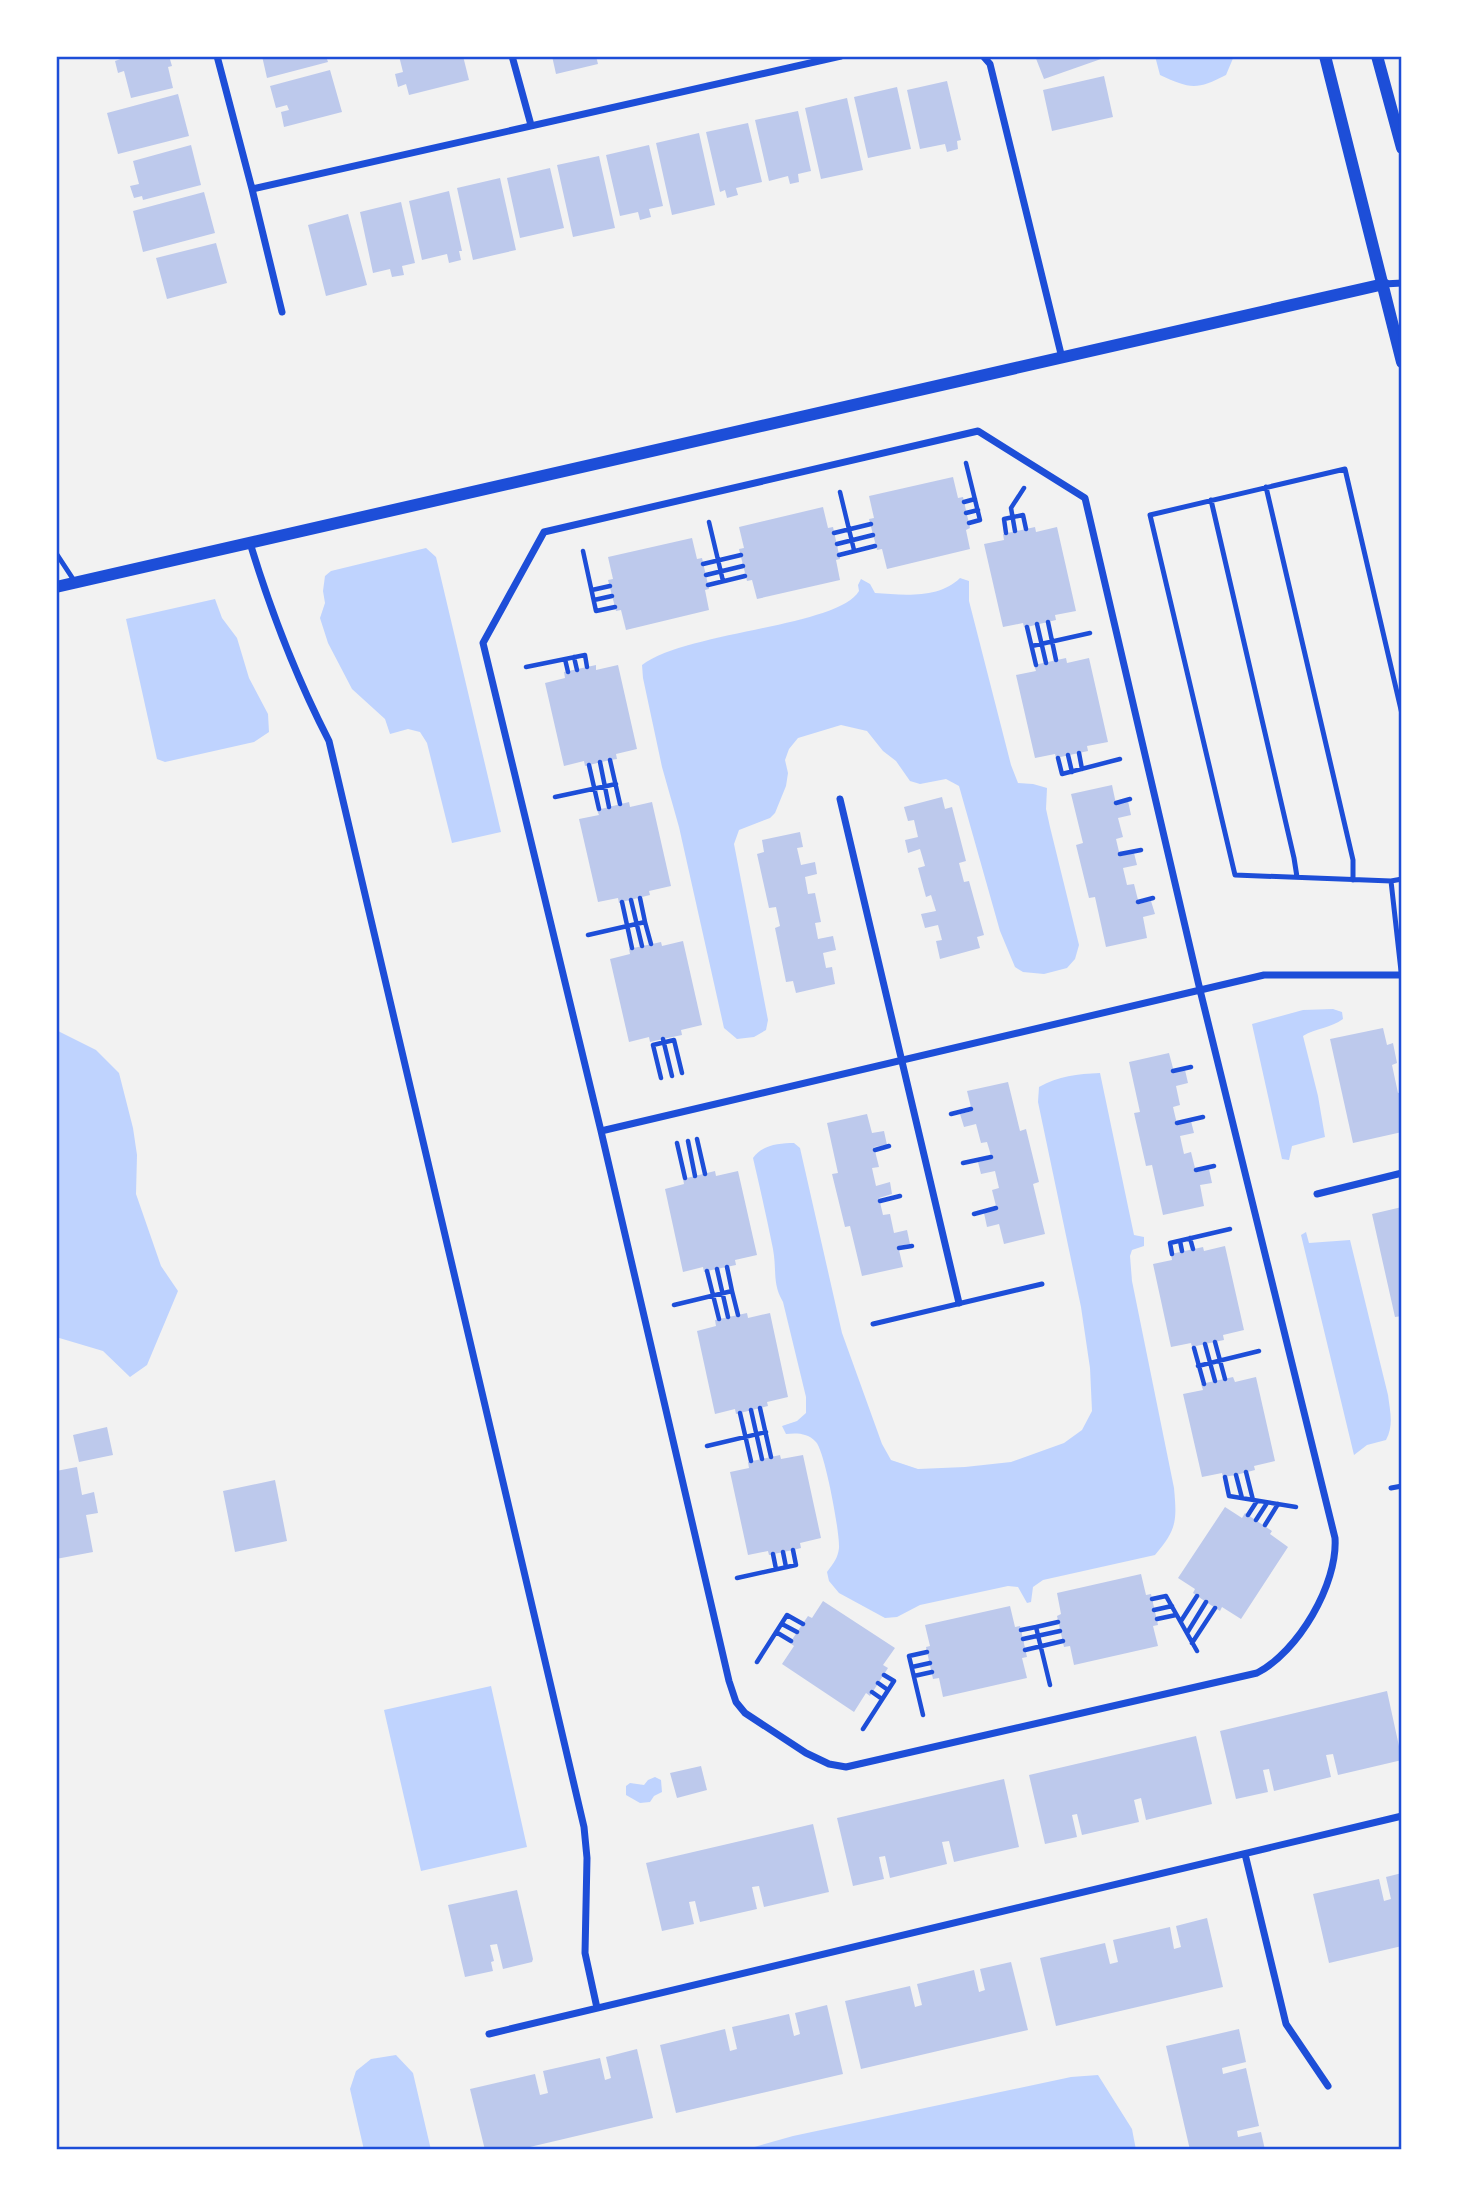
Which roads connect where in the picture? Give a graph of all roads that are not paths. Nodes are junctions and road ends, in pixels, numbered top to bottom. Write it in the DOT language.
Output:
graph roads {
  1 [pos="217,56"];
  2 [pos="512,56"];
  3 [pos="841,56"];
  4 [pos="983,56"];
  5 [pos="1325,56"];
  6 [pos="1377,56"];
  7 [pos="531,125"];
  8 [pos="1402,148"];
  9 [pos="252,189"];
  10 [pos="1402,283"];
  11 [pos="1384,284"];
  12 [pos="282,312"];
  13 [pos="1062,358"];
  14 [pos="1402,362"];
  15 [pos="1266,487"];
  16 [pos="1211,500"];
  17 [pos="250,543"];
  18 [pos="56,553"];
  19 [pos="75,582"];
  20 [pos="56,587"];
  21 [pos="1402,714"];
  22 [pos="839,799"];
  23 [pos="1297,877"];
  24 [pos="1402,879"];
  25 [pos="1353,880"];
  26 [pos="1391,881"];
  27 [pos="1402,976"];
  28 [pos="1200,990"];
  29 [pos="902,1060"];
  30 [pos="601,1131"];
  31 [pos="1402,1173"];
  32 [pos="1317,1194"];
  33 [pos="1041,1284"];
  34 [pos="959,1303"];
  35 [pos="873,1324"];
  36 [pos="1402,1486"];
  37 [pos="1391,1488"];
  38 [pos="1402,1816"];
  39 [pos="1245,1854"];
  40 [pos="597,2008"];
  41 [pos="489,2034"];
  42 [pos="1328,2086"];
  1 -- 9 [label="street"];
  2 -- 7 [label="street"];
  3 -- 7 [label="street"];
  4 -- 13 [label="street"];
  5 -- 11 [label="street"];
  6 -- 8 [label="street"];
  7 -- 9 [label="street"];
  9 -- 12 [label="street"];
  10 -- 11 [label="street"];
  11 -- 13 [label="street"];
  11 -- 14 [label="street"];
  13 -- 17 [label="street"];
  15 -- 16 [label="lane"];
  15 -- 21 [label="lane"];
  15 -- 25 [label="lane"];
  16 -- 23 [label="lane"];
  16 -- 23 [label="lane"];
  17 -- 19 [label="street"];
  17 -- 40 [label="street"];
  18 -- 19 [label="lane"];
  19 -- 20 [label="street"];
  22 -- 29 [label="street"];
  23 -- 25 [label="lane"];
  24 -- 26 [label="lane"];
  25 -- 26 [label="lane"];
  26 -- 27 [label="lane"];
  27 -- 28 [label="street"];
  28 -- 29 [label="street"];
  28 -- 30 [label="street"];
  28 -- 30 [label="street"];
  29 -- 30 [label="street"];
  29 -- 34 [label="street"];
  31 -- 32 [label="street"];
  33 -- 34 [label="lane"];
  34 -- 35 [label="lane"];
  36 -- 37 [label="lane"];
  38 -- 39 [label="street"];
  39 -- 40 [label="street"];
  39 -- 42 [label="street"];
  40 -- 41 [label="street"];
}
